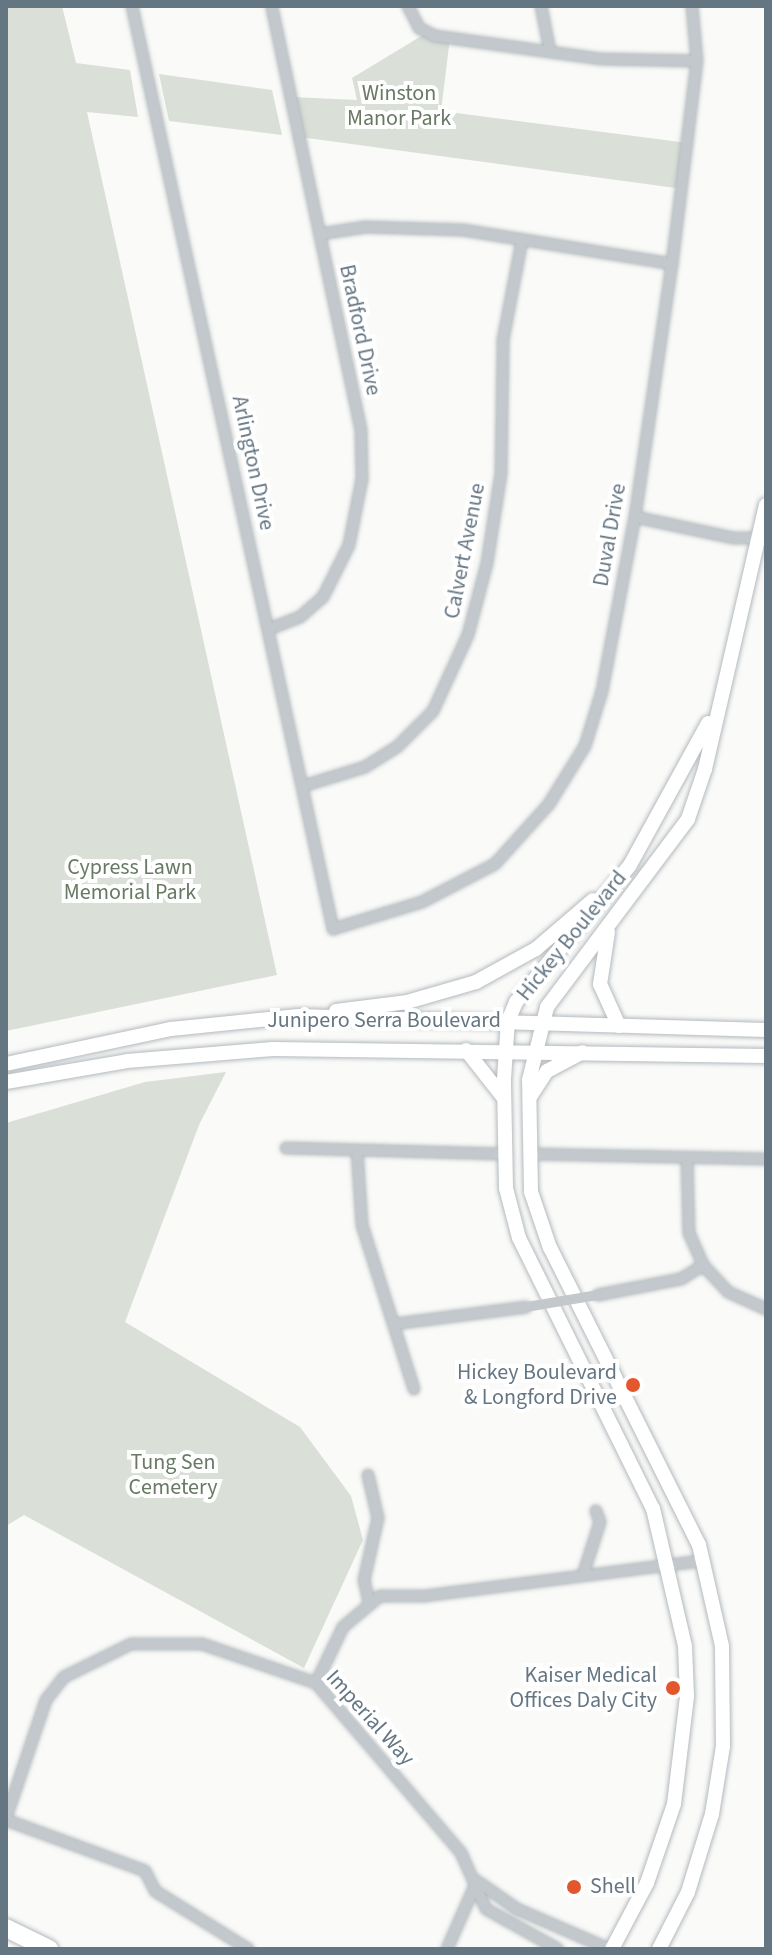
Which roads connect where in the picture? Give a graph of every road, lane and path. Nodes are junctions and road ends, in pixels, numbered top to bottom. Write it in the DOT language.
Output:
graph roads {
  1 [pos="132,6"];
  2 [pos="272,6"];
  3 [pos="408,6"];
  4 [pos="541,6"];
  5 [pos="692,6"];
  6 [pos="550,51"];
  7 [pos="697,61"];
  8 [pos="320,234"];
  9 [pos="522,240"];
  10 [pos="672,264"];
  11 [pos="766,505"];
  12 [pos="635,517"];
  13 [pos="763,538"];
  14 [pos="269,629"];
  15 [pos="716,708"];
  16 [pos="303,786"];
  17 [pos="614,888"];
  18 [pos="609,928"];
  19 [pos="333,929"];
  20 [pos="298,1016"];
  21 [pos="508,1021"];
  22 [pos="540,1023"];
  23 [pos="619,1026"];
  24 [pos="766,1030"];
  25 [pos="507,1049"];
  26 [pos="466,1050"];
  27 [pos="533,1050"];
  28 [pos="584,1051"];
  29 [pos="766,1056"];
  30 [pos="6,1064"];
  31 [pos="6,1082"];
  32 [pos="503,1098"];
  33 [pos="528,1101"];
  34 [pos="286,1148"];
  35 [pos="357,1150"];
  36 [pos="503,1154"];
  37 [pos="529,1154"];
  38 [pos="687,1158"];
  39 [pos="766,1159"];
  40 [pos="703,1265"];
  41 [pos="766,1309"];
  42 [pos="394,1324"];
  43 [pos="414,1389"];
  44 [pos="368,1475"];
  45 [pos="596,1511"];
  46 [pos="703,1561"];
  47 [pos="670,1569"];
  48 [pos="583,1575"];
  49 [pos="369,1601"];
  50 [pos="316,1683"];
  51 [pos="6,1819"];
  52 [pos="477,1881"];
  53 [pos="6,1928"];
  54 [pos="49,1949"];
  55 [pos="248,1949"];
  56 [pos="447,1949"];
  57 [pos="558,1949"];
  58 [pos="610,1949"];
  59 [pos="659,1949"];
  1 -- 14 [label="street, Arlington Drive"];
  2 -- 8 [label="street, Bradford Drive"];
  3 -- 6 [label="street"];
  4 -- 6 [label="street"];
  5 -- 7 [label="street, Duval Drive"];
  6 -- 7 [label="street"];
  7 -- 10 [label="street, Duval Drive"];
  8 -- 9 [label="street"];
  8 -- 14 [label="street, Bradford Drive"];
  9 -- 10 [label="street"];
  9 -- 16 [label="street, Calvert Avenue"];
  10 -- 12 [label="street, Duval Drive"];
  11 -- 13 [label="main road, Hickey Boulevard"];
  12 -- 13 [label="street"];
  12 -- 19 [label="street, Duval Drive"];
  13 -- 15 [label="main road, Hickey Boulevard"];
  14 -- 16 [label="street, Arlington Drive"];
  15 -- 17 [label="main road, Hickey Boulevard"];
  15 -- 18 [label="main road, Hickey Boulevard"];
  16 -- 19 [label="street, Arlington Drive"];
  17 -- 20 [label="main road"];
  17 -- 21 [label="main road, Hickey Boulevard"];
  18 -- 22 [label="main road, Hickey Boulevard"];
  18 -- 23 [label="main road"];
  20 -- 21 [label="main road, Junipero Serra Boulevard"];
  20 -- 30 [label="main road, Junipero Serra Boulevard"];
  21 -- 22 [label="main road, Junipero Serra Boulevard"];
  21 -- 25 [label="main road, Hickey Boulevard"];
  22 -- 23 [label="main road, Junipero Serra Boulevard"];
  22 -- 27 [label="main road, Hickey Boulevard"];
  23 -- 24 [label="main road, Junipero Serra Boulevard"];
  25 -- 26 [label="main road, Junipero Serra Boulevard"];
  25 -- 27 [label="main road, Junipero Serra Boulevard"];
  25 -- 32 [label="main road, Hickey Boulevard"];
  26 -- 31 [label="main road, Junipero Serra Boulevard"];
  26 -- 32 [label="main road"];
  27 -- 28 [label="main road, Junipero Serra Boulevard"];
  27 -- 33 [label="main road, Hickey Boulevard"];
  28 -- 29 [label="main road, Junipero Serra Boulevard"];
  28 -- 33 [label="main road"];
  32 -- 36 [label="main road, Hickey Boulevard"];
  33 -- 37 [label="main road, Hickey Boulevard"];
  34 -- 35 [label="street"];
  35 -- 36 [label="street"];
  35 -- 42 [label="street"];
  36 -- 47 [label="main road, Hickey Boulevard"];
  37 -- 38 [label="street"];
  37 -- 46 [label="main road, Hickey Boulevard"];
  38 -- 39 [label="street"];
  38 -- 40 [label="street"];
  40 -- 41 [label="street"];
  40 -- 42 [label="street, bridge"];
  42 -- 43 [label="street"];
  44 -- 49 [label="street"];
  45 -- 48 [label="street"];
  46 -- 47 [label="street"];
  46 -- 59 [label="main road, Hickey Boulevard"];
  47 -- 48 [label="street"];
  47 -- 58 [label="main road, Hickey Boulevard"];
  48 -- 49 [label="street"];
  49 -- 50 [label="street"];
  50 -- 51 [label="street, Imperial Way"];
  50 -- 52 [label="street, Imperial Way"];
  51 -- 55 [label="street"];
  52 -- 56 [label="street"];
  52 -- 57 [label="street, Imperial Way"];
  52 -- 58 [label="street, Imperial Way"];
  53 -- 54 [label="highway"];
}
